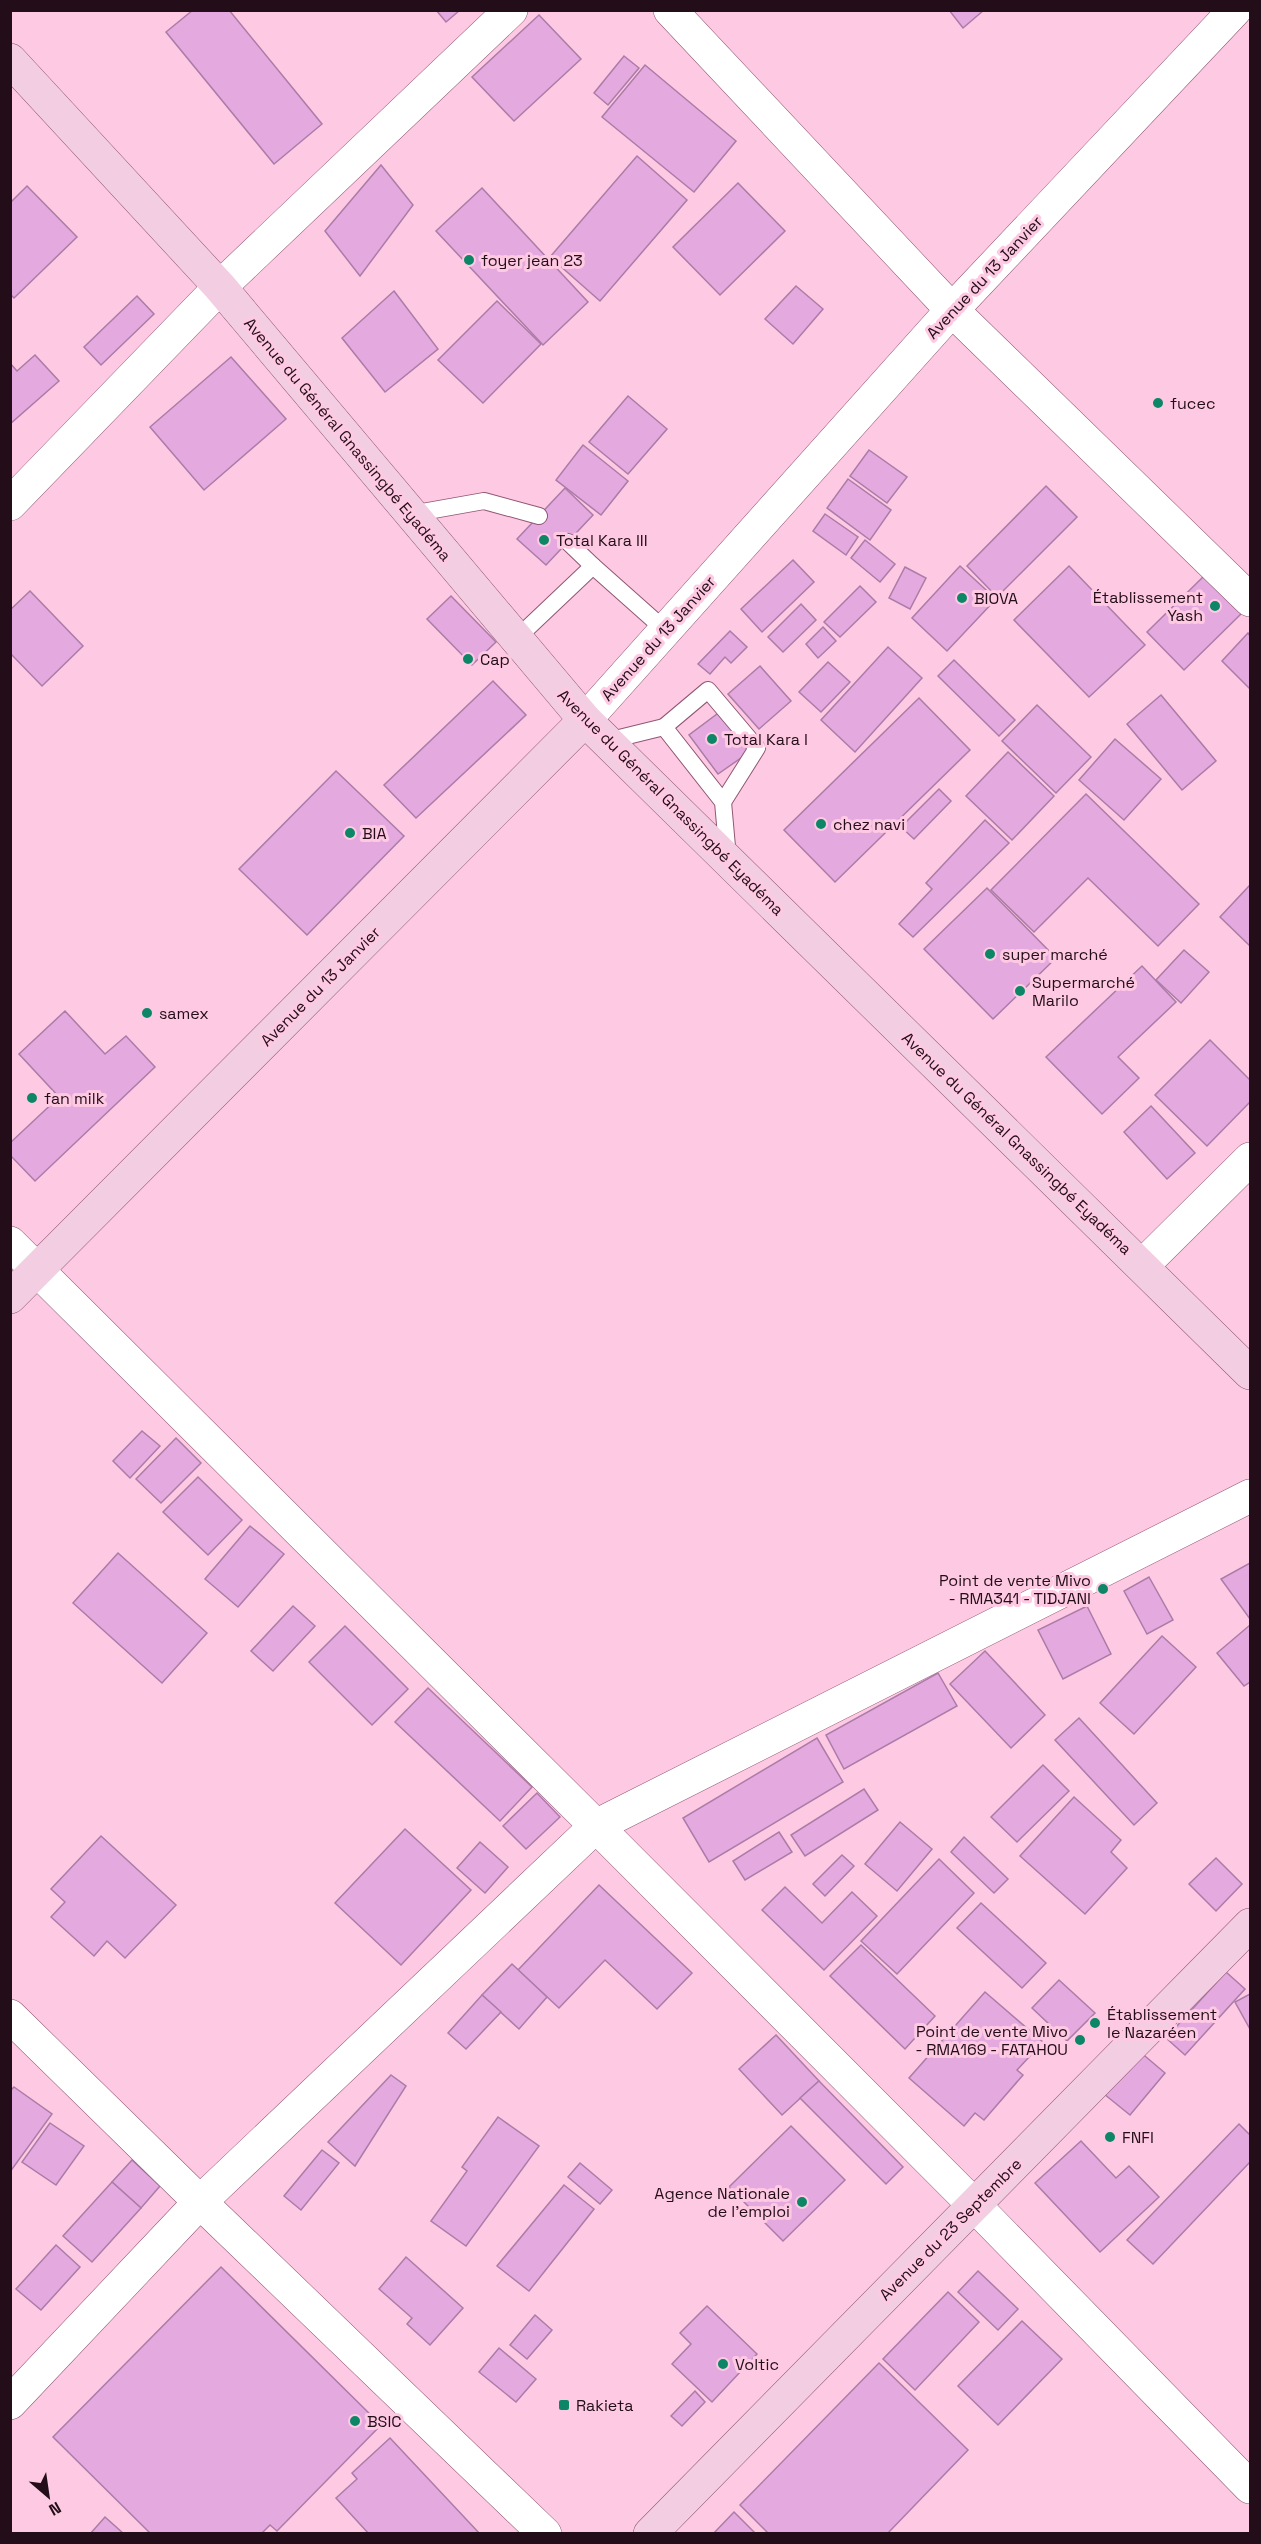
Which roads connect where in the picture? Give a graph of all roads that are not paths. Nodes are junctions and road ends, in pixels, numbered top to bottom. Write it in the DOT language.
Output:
graph roads {
  1 [pos="511,10"];
  2 [pos="670,10"];
  3 [pos="1235,10"];
  4 [pos="10,60"];
  5 [pos="220,287"];
  6 [pos="952,310"];
  7 [pos="10,504"];
  8 [pos="411,514"];
  9 [pos="539,516"];
  10 [pos="568,542"];
  11 [pos="593,566"];
  12 [pos="1249,595"];
  13 [pos="665,630"];
  14 [pos="516,639"];
  15 [pos="664,727"];
  16 [pos="596,731"];
  17 [pos="723,802"];
  18 [pos="729,861"];
  19 [pos="1251,1159"];
  20 [pos="10,1243"];
  21 [pos="1142,1266"];
  22 [pos="38,1269"];
  23 [pos="10,1297"];
  24 [pos="1251,1372"];
  25 [pos="1251,1496"];
  26 [pos="596,1826"];
  27 [pos="1251,1925"];
  28 [pos="10,2016"];
  29 [pos="200,2202"];
  30 [pos="974,2205"];
  31 [pos="10,2403"];
  32 [pos="1251,2487"];
  33 [pos="545,2534"];
  34 [pos="650,2534"];
  1 -- 5 [label="street"];
  2 -- 6 [label="street"];
  3 -- 6 [label="street, Avenue du 13 Janvier"];
  4 -- 5 [label="main road, Avenue du Général Gnassingbé Eyadéma"];
  5 -- 7 [label="street"];
  5 -- 8 [label="main road, Avenue du Général Gnassingbé Eyadéma"];
  6 -- 12 [label="street"];
  6 -- 13 [label="street, Avenue du 13 Janvier"];
  8 -- 9 [label="lane"];
  8 -- 14 [label="main road, Avenue du Général Gnassingbé Eyadéma"];
  10 -- 11 [label="lane"];
  11 -- 13 [label="lane"];
  11 -- 14 [label="lane"];
  13 -- 16 [label="street, Avenue du 13 Janvier"];
  14 -- 16 [label="main road, Avenue du Général Gnassingbé Eyadéma"];
  15 -- 16 [label="lane"];
  15 -- 17 [label="lane"];
  15 -- 17 [label="lane"];
  16 -- 18 [label="main road, Avenue du Général Gnassingbé Eyadéma"];
  16 -- 22 [label="main road, Avenue du 13 Janvier"];
  17 -- 18 [label="lane"];
  18 -- 21 [label="main road, Avenue du Général Gnassingbé Eyadéma"];
  19 -- 21 [label="street"];
  20 -- 22 [label="street"];
  21 -- 24 [label="main road, Avenue du Général Gnassingbé Eyadéma"];
  22 -- 23 [label="main road, Avenue du 13 Janvier"];
  22 -- 26 [label="street"];
  25 -- 26 [label="street"];
  26 -- 29 [label="street"];
  26 -- 30 [label="street"];
  27 -- 30 [label="main road, Avenue du 23 Septembre"];
  28 -- 29 [label="street"];
  29 -- 31 [label="street"];
  29 -- 33 [label="street"];
  30 -- 32 [label="street"];
  30 -- 34 [label="main road, Avenue du 23 Septembre"];
}
